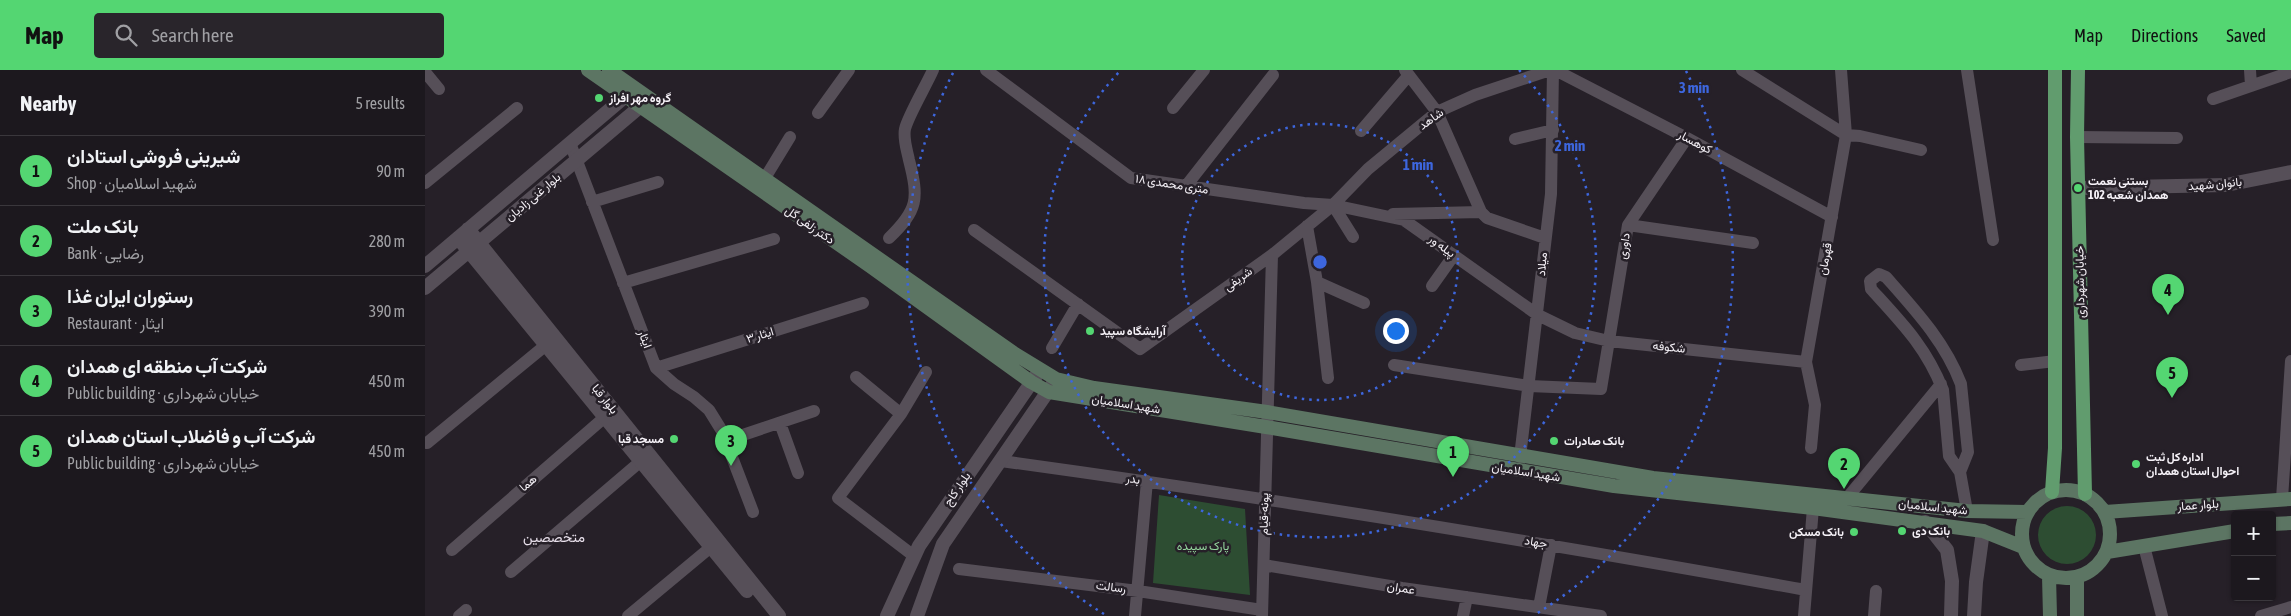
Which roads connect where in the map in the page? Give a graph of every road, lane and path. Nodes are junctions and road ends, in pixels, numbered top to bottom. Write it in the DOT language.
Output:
graph roads {
  1 [pos="588,70"];
  2 [pos="609,70"];
  3 [pos="849,70"];
  4 [pos="933,70"];
  5 [pos="986,70"];
  6 [pos="1204,70"];
  7 [pos="1553,70"];
  8 [pos="1742,70"];
  9 [pos="1841,70"];
  10 [pos="1967,70"];
  11 [pos="2055,70"];
  12 [pos="2078,70"];
  13 [pos="2249,70"];
  14 [pos="425,72"];
  15 [pos="1407,72"];
  16 [pos="2291,72"];
  17 [pos="1273,75"];
  18 [pos="2251,86"];
  19 [pos="439,89"];
  20 [pos="630,92"];
  21 [pos="2213,99"];
  22 [pos="645,102"];
  23 [pos="613,107"];
  24 [pos="517,108"];
  25 [pos="1173,108"];
  26 [pos="1437,112"];
  27 [pos="818,113"];
  28 [pos="625,120"];
  29 [pos="1553,130"];
  30 [pos="1361,131"];
  31 [pos="1846,135"];
  32 [pos="790,137"];
  33 [pos="2077,137"];
  34 [pos="1687,138"];
  35 [pos="2177,138"];
  36 [pos="1515,139"];
  37 [pos="570,144"];
  38 [pos="1921,150"];
  39 [pos="576,161"];
  40 [pos="2291,172"];
  41 [pos="765,178"];
  42 [pos="658,182"];
  43 [pos="425,183"];
  44 [pos="1186,186"];
  45 [pos="2078,188"];
  46 [pos="592,202"];
  47 [pos="1333,205"];
  48 [pos="1481,212"];
  49 [pos="1377,214"];
  50 [pos="1832,217"];
  51 [pos="1307,226"];
  52 [pos="1628,226"];
  53 [pos="974,230"];
  54 [pos="463,234"];
  55 [pos="1353,237"];
  56 [pos="889,238"];
  57 [pos="1545,238"];
  58 [pos="774,239"];
  59 [pos="1993,240"];
  60 [pos="1753,243"];
  61 [pos="474,247"];
  62 [pos="1272,255"];
  63 [pos="1454,255"];
  64 [pos="425,266"];
  65 [pos="1317,282"];
  66 [pos="623,283"];
  67 [pos="1432,286"];
  68 [pos="425,288"];
  69 [pos="863,303"];
  70 [pos="1364,303"];
  71 [pos="1078,304"];
  72 [pos="1538,315"];
  73 [pos="1609,341"];
  74 [pos="546,345"];
  75 [pos="1052,348"];
  76 [pos="2055,361"];
  77 [pos="2291,361"];
  78 [pos="1806,362"];
  79 [pos="1394,365"];
  80 [pos="2021,365"];
  81 [pos="656,368"];
  82 [pos="1040,370"];
  83 [pos="926,372"];
  84 [pos="856,377"];
  85 [pos="1328,378"];
  86 [pos="1056,379"];
  87 [pos="1031,382"];
  88 [pos="1941,384"];
  89 [pos="1529,386"];
  90 [pos="1049,392"];
  91 [pos="814,411"];
  92 [pos="901,414"];
  93 [pos="605,417"];
  94 [pos="1267,419"];
  95 [pos="780,423"];
  96 [pos="725,441"];
  97 [pos="427,443"];
  98 [pos="1811,448"];
  99 [pos="1521,457"];
  100 [pos="641,461"];
  101 [pos="1001,461"];
  102 [pos="1960,472"];
  103 [pos="797,473"];
  104 [pos="1147,481"];
  105 [pos="2052,492"];
  106 [pos="2085,494"];
  107 [pos="1264,498"];
  108 [pos="1847,498"];
  109 [pos="2287,499"];
  110 [pos="1813,508"];
  111 [pos="1967,511"];
  112 [pos="753,512"];
  113 [pos="2027,512"];
  114 [pos="2105,512"];
  115 [pos="1925,522"];
  116 [pos="2291,523"];
  117 [pos="2276,524"];
  118 [pos="1983,531"];
  119 [pos="2231,532"];
  120 [pos="1551,545"];
  121 [pos="711,546"];
  122 [pos="2023,546"];
  123 [pos="2145,546"];
  124 [pos="452,550"];
  125 [pos="2107,552"];
  126 [pos="914,556"];
  127 [pos="1263,565"];
  128 [pos="959,568"];
  129 [pos="511,572"];
  130 [pos="2049,576"];
  131 [pos="2077,578"];
  132 [pos="1952,581"];
  133 [pos="1976,582"];
  134 [pos="1806,590"];
  135 [pos="1138,591"];
  136 [pos="1876,592"];
  137 [pos="1467,597"];
  138 [pos="1539,607"];
  139 [pos="2291,607"];
  140 [pos="1262,613"];
  141 [pos="1573,614"];
  142 [pos="627,616"];
  143 [pos="767,616"];
  144 [pos="779,616"];
  145 [pos="887,616"];
  146 [pos="917,616"];
  147 [pos="1135,616"];
  148 [pos="1463,616"];
  149 [pos="1601,616"];
  150 [pos="1804,616"];
  151 [pos="1874,616"];
  152 [pos="1951,616"];
  153 [pos="1974,616"];
  154 [pos="2050,616"];
  155 [pos="2077,616"];
  156 [pos="2162,616"];
  157 [pos="2261,616"];
  1 -- 20 [label="main road, دکتر زلفی گل"];
  2 -- 20 [label="main road, دکتر زلفی گل"];
  3 -- 27 [label="street"];
  4 -- 56 [label="street"];
  5 -- 44 [label="street, ۱۸ متری محمدی"];
  6 -- 25 [label="street"];
  7 -- 26 [label="street, شاهد"];
  7 -- 29 [label="street, میلاد"];
  7 -- 34 [label="street, کوهسار"];
  8 -- 31 [label="street"];
  9 -- 31 [label="street, قهرمان"];
  10 -- 59 [label="street"];
  11 -- 76 [label="main road, خیابان شهرداری"];
  12 -- 33 [label="main road, خیابان شهرداری"];
  13 -- 18 [label="street"];
  14 -- 19 [label="street"];
  15 -- 26 [label="street"];
  15 -- 30 [label="street"];
  16 -- 18 [label="street"];
  17 -- 44 [label="street"];
  18 -- 21 [label="street"];
  20 -- 22 [label="main road, دکتر زلفی گل"];
  20 -- 23 [label="street, بلوار غنی زادیان"];
  22 -- 28 [label="street, بلوار غنی زادیان"];
  22 -- 41 [label="main road, دکتر زلفی گل"];
  22 -- 87 [label="main road, دکتر زلفی گل"];
  23 -- 28 [label="street"];
  23 -- 37 [label="street, بلوار غنی زادیان"];
  24 -- 43 [label="street"];
  26 -- 47 [label="street, شاهد"];
  26 -- 48 [label="street"];
  28 -- 39 [label="street, بلوار غنی زادیان"];
  29 -- 36 [label="street"];
  29 -- 57 [label="street, میلاد"];
  31 -- 38 [label="street"];
  31 -- 50 [label="street, قهرمان"];
  32 -- 41 [label="street"];
  33 -- 35 [label="street"];
  33 -- 45 [label="main road, خیابان شهرداری"];
  34 -- 50 [label="street, کوهسار"];
  34 -- 52 [label="street, داوری"];
  37 -- 39 [label="street, ایثار"];
  37 -- 54 [label="street, بلوار غنی زادیان"];
  39 -- 46 [label="street, ایثار"];
  39 -- 61 [label="street, بلوار غنی زادیان"];
  40 -- 45 [label="street, بانوان شهید"];
  41 -- 82 [label="main road, دکتر زلفی گل"];
  42 -- 46 [label="street"];
  44 -- 47 [label="street, ۱۸ متری محمدی"];
  45 -- 106 [label="main road, خیابان شهرداری"];
  46 -- 66 [label="street, ایثار"];
  47 -- 49 [label="street, پیله ور"];
  47 -- 51 [label="street, شریفی"];
  47 -- 55 [label="street"];
  48 -- 49 [label="street"];
  48 -- 57 [label="street"];
  49 -- 63 [label="street, پیله ور"];
  50 -- 78 [label="street, قهرمان"];
  51 -- 62 [label="street, شریفی"];
  51 -- 65 [label="street"];
  52 -- 60 [label="street"];
  52 -- 73 [label="street, داوری"];
  53 -- 71 [label="street"];
  54 -- 61 [label="street, بلوار قبا"];
  54 -- 64 [label="street, بلوار غنی زادیان"];
  57 -- 72 [label="street, میلاد"];
  58 -- 66 [label="street"];
  61 -- 68 [label="street, بلوار غنی زادیان"];
  61 -- 74 [label="street, بلوار قبا"];
  61 -- 144 [label="street, بلوار قبا"];
  62 -- 71 [label="street, شریفی"];
  62 -- 94 [label="street, پونه-قیام"];
  63 -- 67 [label="street"];
  63 -- 72 [label="street, پیله ور"];
  65 -- 70 [label="street"];
  65 -- 85 [label="street"];
  66 -- 81 [label="street, ایثار"];
  69 -- 81 [label="street, ایثار ۳"];
  71 -- 75 [label="street"];
  72 -- 73 [label="street, شکوفه"];
  72 -- 89 [label="street, میلاد"];
  73 -- 78 [label="street, شکوفه"];
  73 -- 89 [label="street, داوری"];
  74 -- 93 [label="street, بلوار قبا"];
  74 -- 97 [label="street"];
  76 -- 80 [label="street"];
  76 -- 105 [label="main road, خیابان شهرداری"];
  77 -- 109 [label="street"];
  78 -- 98 [label="street, قهرمان"];
  79 -- 89 [label="street"];
  81 -- 96 [label="street, ایثار"];
  82 -- 86 [label="main road, شهید اسلامیان"];
  82 -- 87 [label="street, بلوار کاج"];
  83 -- 92 [label="street"];
  84 -- 92 [label="street"];
  86 -- 90 [label="street, بلوار کاج"];
  86 -- 94 [label="main road, شهید اسلامیان"];
  87 -- 90 [label="main road, شهید اسلامیان"];
  87 -- 126 [label="street, بلوار کاج"];
  88 -- 102 [label="street"];
  88 -- 102 [label="street"];
  88 -- 108 [label="street"];
  89 -- 99 [label="street, میلاد"];
  90 -- 94 [label="main road, شهید اسلامیان"];
  90 -- 101 [label="street, بلوار کاج"];
  91 -- 95 [label="street"];
  92 -- 126 [label="street"];
  93 -- 100 [label="street, بلوار قبا"];
  93 -- 124 [label="street, هما"];
  94 -- 99 [label="main road, شهید اسلامیان"];
  94 -- 107 [label="street, پونه-قیام"];
  94 -- 110 [label="main road, شهید اسلامیان"];
  95 -- 96 [label="street"];
  95 -- 103 [label="street"];
  96 -- 112 [label="street, ایثار"];
  99 -- 108 [label="main road, شهید اسلامیان"];
  100 -- 121 [label="street, بلوار قبا"];
  100 -- 129 [label="street"];
  101 -- 104 [label="street, بدر"];
  101 -- 146 [label="street, بلوار کاج"];
  102 -- 111 [label="street"];
  104 -- 107 [label="street, بدر"];
  104 -- 135 [label="street"];
  105 -- 106 [label="main road"];
  105 -- 113 [label="main road"];
  106 -- 114 [label="main road"];
  107 -- 120 [label="street, جهاد"];
  107 -- 127 [label="street, پونه-قیام"];
  108 -- 111 [label="main road, شهید اسلامیان"];
  109 -- 114 [label="main road, بلوار عمار"];
  110 -- 115 [label="main road, شهید اسلامیان"];
  110 -- 134 [label="street"];
  111 -- 113 [label="main road, شهید اسلامیان"];
  113 -- 122 [label="main road"];
  114 -- 125 [label="main road"];
  115 -- 118 [label="main road, شهید اسلامیان"];
  115 -- 132 [label="street"];
  116 -- 117 [label="main road"];
  118 -- 122 [label="main road, شهید اسلامیان"];
  118 -- 133 [label="street"];
  119 -- 123 [label="main road"];
  120 -- 134 [label="street, جهاد"];
  120 -- 138 [label="street"];
  121 -- 142 [label="street"];
  121 -- 143 [label="street, بلوار قبا"];
  122 -- 130 [label="main road"];
  123 -- 125 [label="main road"];
  123 -- 156 [label="street"];
  125 -- 131 [label="main road"];
  126 -- 145 [label="street, بلوار کاج"];
  127 -- 137 [label="street, عمران"];
  127 -- 140 [label="street, پونه-قیام"];
  128 -- 135 [label="street, رسالت"];
  130 -- 131 [label="main road"];
  130 -- 154 [label="main road"];
  131 -- 155 [label="main road"];
  132 -- 133 [label="street"];
  132 -- 152 [label="street"];
  133 -- 153 [label="street"];
  134 -- 150 [label="street"];
  135 -- 140 [label="street, رسالت"];
  135 -- 147 [label="street"];
  136 -- 151 [label="street"];
  137 -- 138 [label="street, عمران"];
  137 -- 148 [label="street"];
  138 -- 141 [label="street, عمران"];
  139 -- 157 [label="street"];
  141 -- 149 [label="street, عمران"];
}
